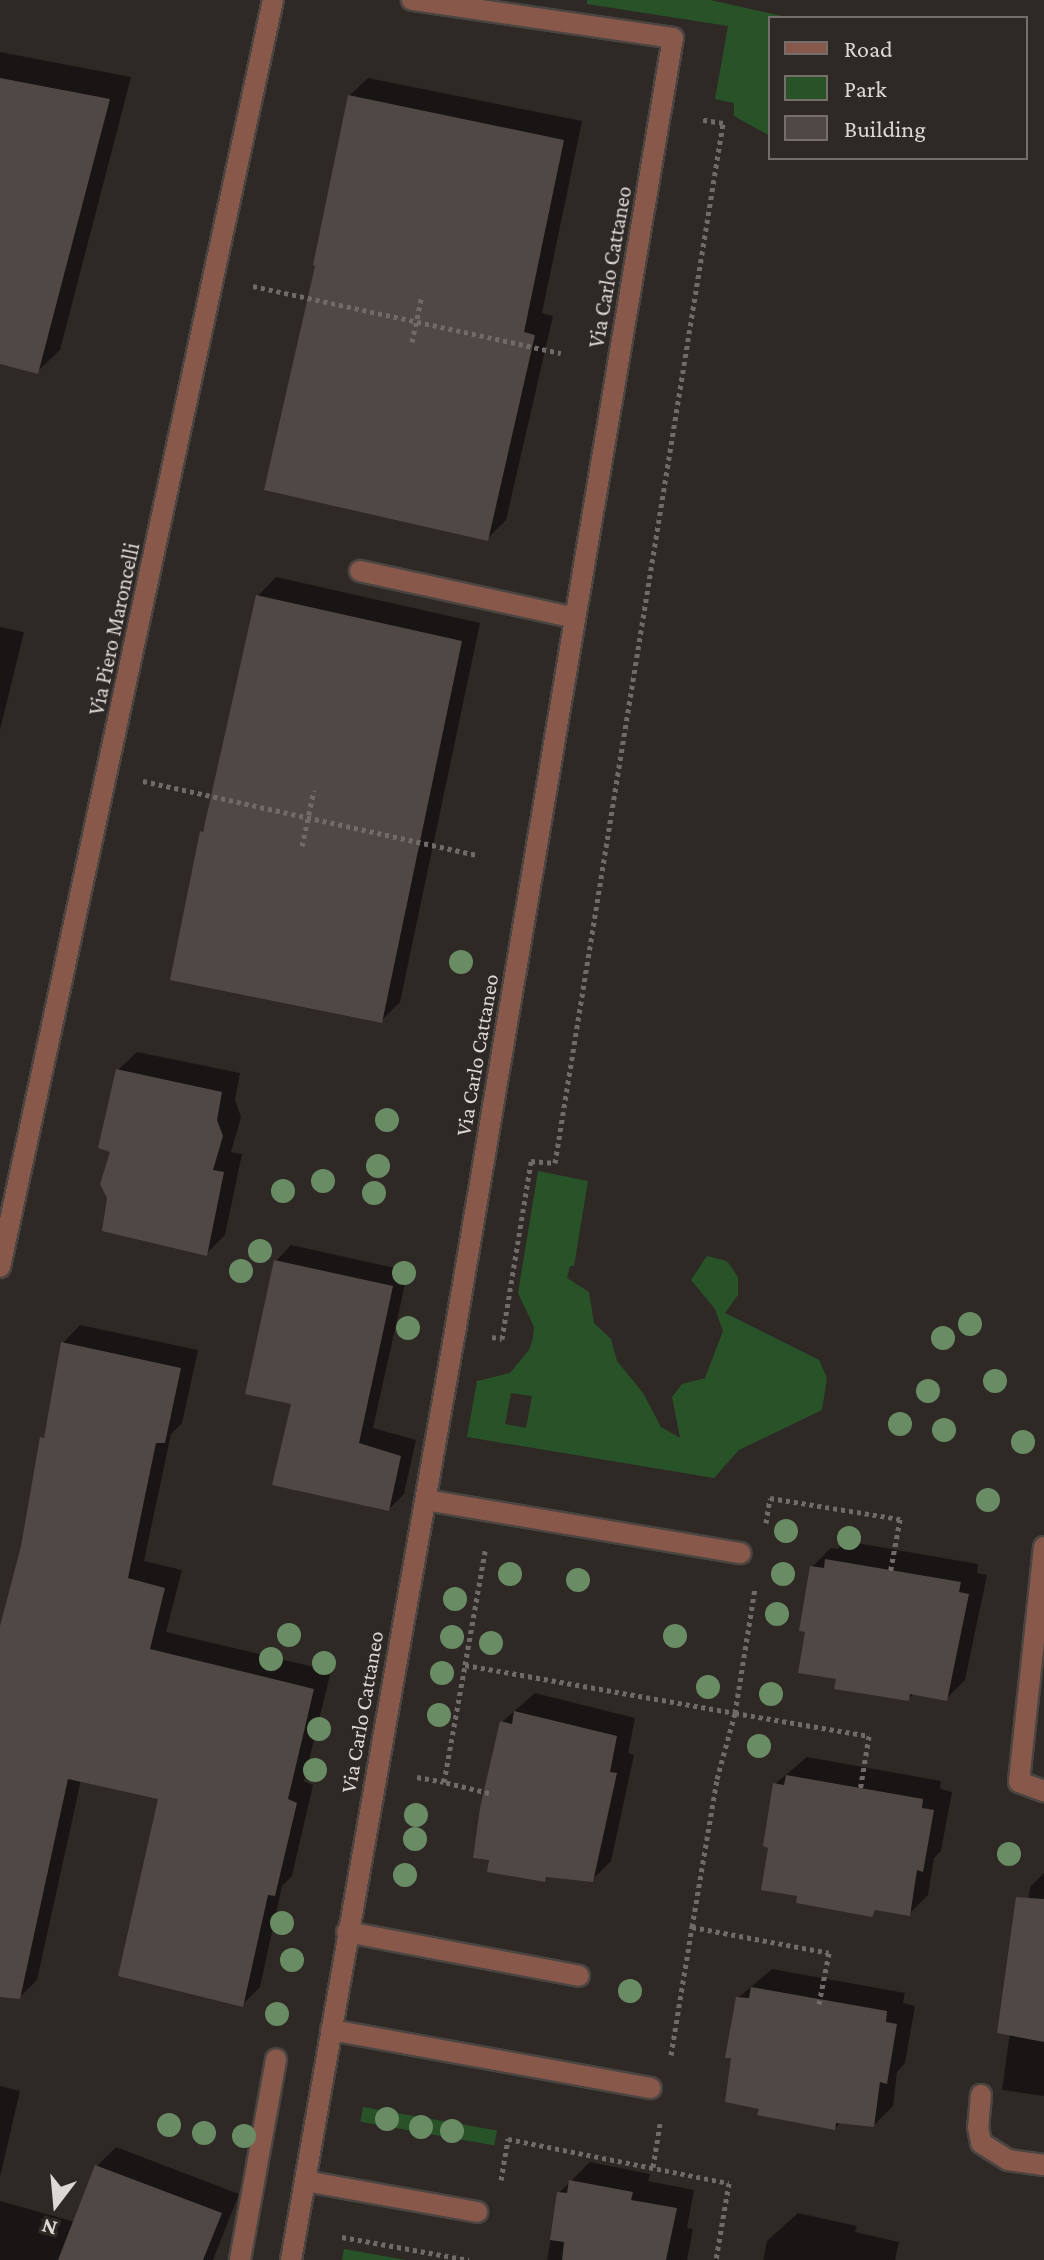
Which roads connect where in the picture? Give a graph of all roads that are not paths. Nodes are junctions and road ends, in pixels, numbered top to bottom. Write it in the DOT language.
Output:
graph roads {
  1 [pos="273,0"];
  2 [pos="412,0"];
  3 [pos="360,571"];
  4 [pos="575,618"];
  5 [pos="0,1267"];
  6 [pos="426,1500"];
  7 [pos="1044,1547"];
  8 [pos="741,1553"];
  9 [pos="1044,1791"];
  10 [pos="347,1932"];
  11 [pos="579,1976"];
  12 [pos="331,2030"];
  13 [pos="276,2059"];
  14 [pos="651,2088"];
  15 [pos="981,2095"];
  16 [pos="1044,2165"];
  17 [pos="305,2181"];
  18 [pos="477,2212"];
  19 [pos="240,2260"];
  20 [pos="291,2260"];
  1 -- 5 [label="street, Via Piero Maroncelli"];
  2 -- 4 [label="street, Via Carlo Cattaneo"];
  3 -- 4 [label="street"];
  4 -- 6 [label="street, Via Carlo Cattaneo"];
  6 -- 8 [label="street"];
  6 -- 10 [label="street, Via Carlo Cattaneo"];
  7 -- 9 [label="street"];
  10 -- 11 [label="street"];
  10 -- 12 [label="street, Via Carlo Cattaneo"];
  12 -- 14 [label="street"];
  12 -- 17 [label="street, Via Carlo Cattaneo"];
  13 -- 19 [label="street"];
  15 -- 16 [label="street"];
  17 -- 18 [label="street"];
  17 -- 20 [label="street, Via Carlo Cattaneo"];
}
